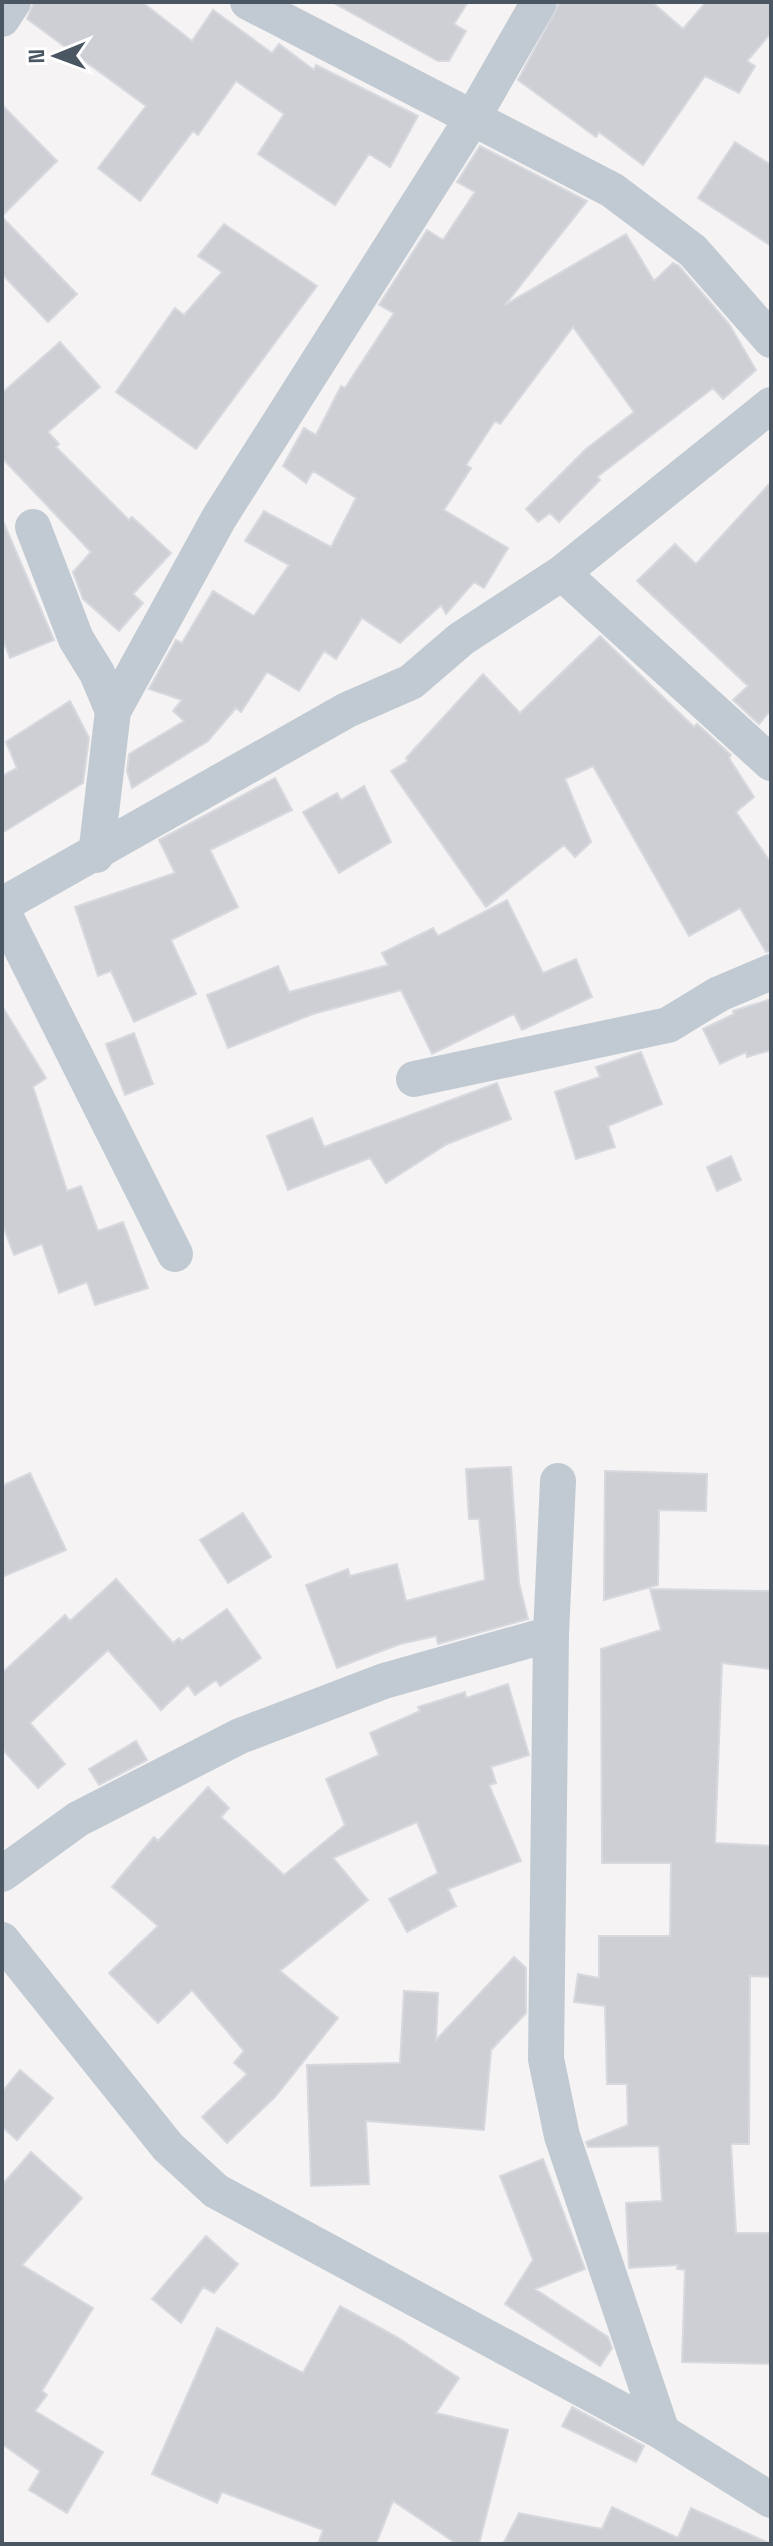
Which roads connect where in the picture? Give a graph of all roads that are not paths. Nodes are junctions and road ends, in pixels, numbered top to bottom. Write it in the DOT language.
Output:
graph roads {
  1 [pos="13,2"];
  2 [pos="248,2"];
  3 [pos="539,2"];
  4 [pos="2,19"];
  5 [pos="472,119"];
  6 [pos="771,340"];
  7 [pos="771,405"];
  8 [pos="33,527"];
  9 [pos="562,573"];
  10 [pos="113,711"];
  11 [pos="771,763"];
  12 [pos="96,855"];
  13 [pos="2,907"];
  14 [pos="771,972"];
  15 [pos="414,1079"];
  16 [pos="175,1254"];
  17 [pos="558,1481"];
  18 [pos="551,1634"];
  19 [pos="2,1874"];
  20 [pos="2,1940"];
  21 [pos="662,2432"];
  22 [pos="771,2500"];
  1 -- 4 [label="street"];
  2 -- 5 [label="street"];
  3 -- 5 [label="street"];
  5 -- 6 [label="street"];
  5 -- 10 [label="street"];
  7 -- 9 [label="street"];
  8 -- 10 [label="street"];
  9 -- 11 [label="street"];
  9 -- 12 [label="street"];
  10 -- 12 [label="street"];
  12 -- 13 [label="street"];
  13 -- 16 [label="street"];
  14 -- 15 [label="street"];
  17 -- 18 [label="street"];
  18 -- 19 [label="street"];
  18 -- 21 [label="street"];
  20 -- 21 [label="street"];
  21 -- 22 [label="street"];
}
